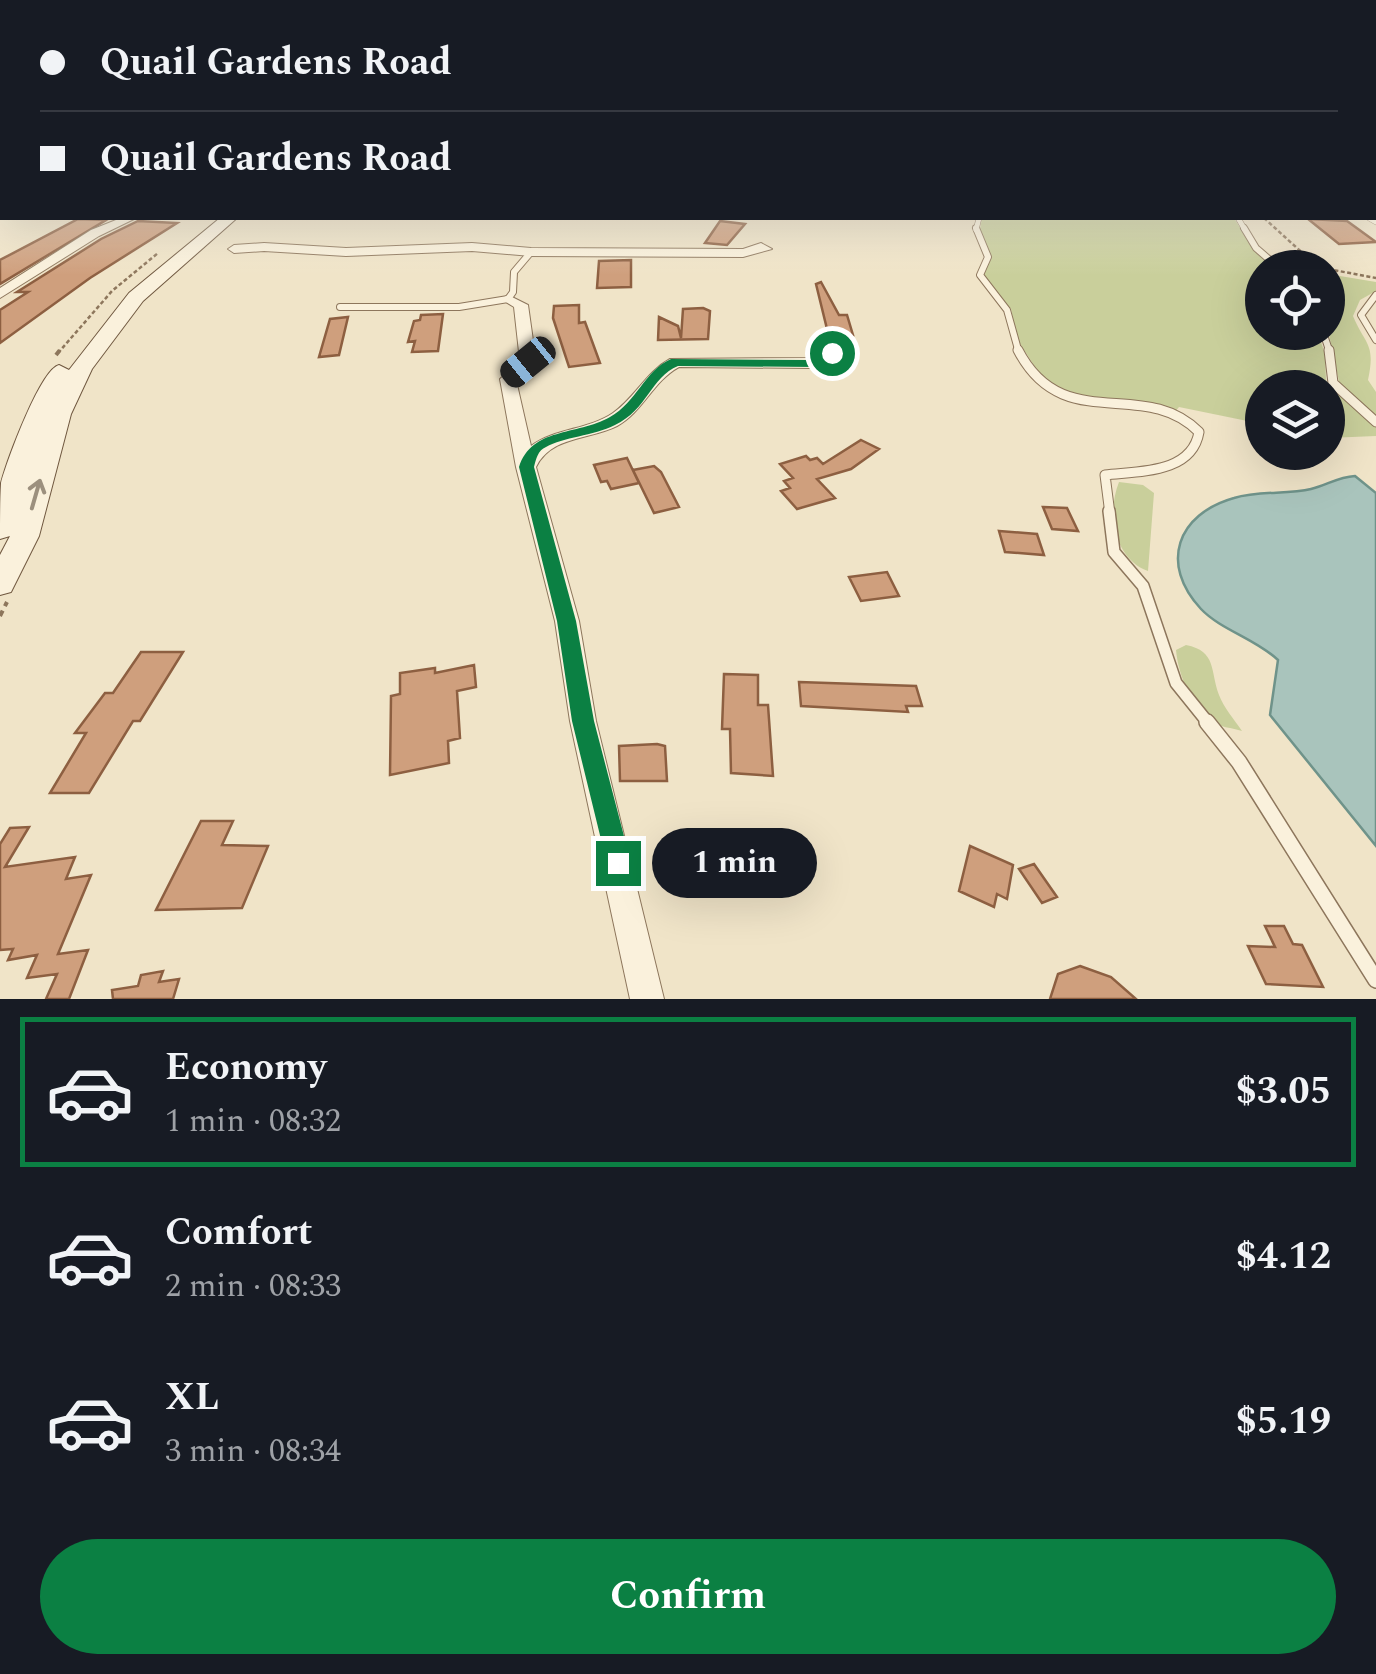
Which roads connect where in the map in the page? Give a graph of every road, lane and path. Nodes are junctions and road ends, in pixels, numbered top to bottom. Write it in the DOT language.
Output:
graph roads {
  1 [pos="125,220"];
  2 [pos="212,220"];
  3 [pos="226,220"];
  4 [pos="978,220"];
  5 [pos="1239,220"];
  6 [pos="1266,220"];
  7 [pos="761,247"];
  8 [pos="234,249"];
  9 [pos="1258,250"];
  10 [pos="1299,250"];
  11 [pos="530,252"];
  12 [pos="1345,272"];
  13 [pos="1376,278"];
  14 [pos="0,294"];
  15 [pos="1376,294"];
  16 [pos="508,299"];
  17 [pos="340,307"];
  18 [pos="1376,340"];
  19 [pos="1329,350"];
  20 [pos="832,353"];
  21 [pos="1376,422"];
  22 [pos="526,467"];
  23 [pos="0,529"];
  24 [pos="0,584"];
  25 [pos="1376,980"];
  26 [pos="647,999"];
  1 -- 14 [label="street"];
  2 -- 23 [label="main road"];
  24 -- 3 [label="main road, one-way"];
  4 -- 25 [label="lane"];
  5 -- 9 [label="lane"];
  6 -- 10 [label="path"];
  7 -- 11 [label="street"];
  8 -- 11 [label="street"];
  11 -- 16 [label="lane"];
  12 -- 13 [label="path"];
  15 -- 18 [label="lane"];
  16 -- 17 [label="lane"];
  16 -- 22 [label="street"];
  19 -- 21 [label="lane"];
  20 -- 22 [label="street"];
  22 -- 26 [label="street"];
}
